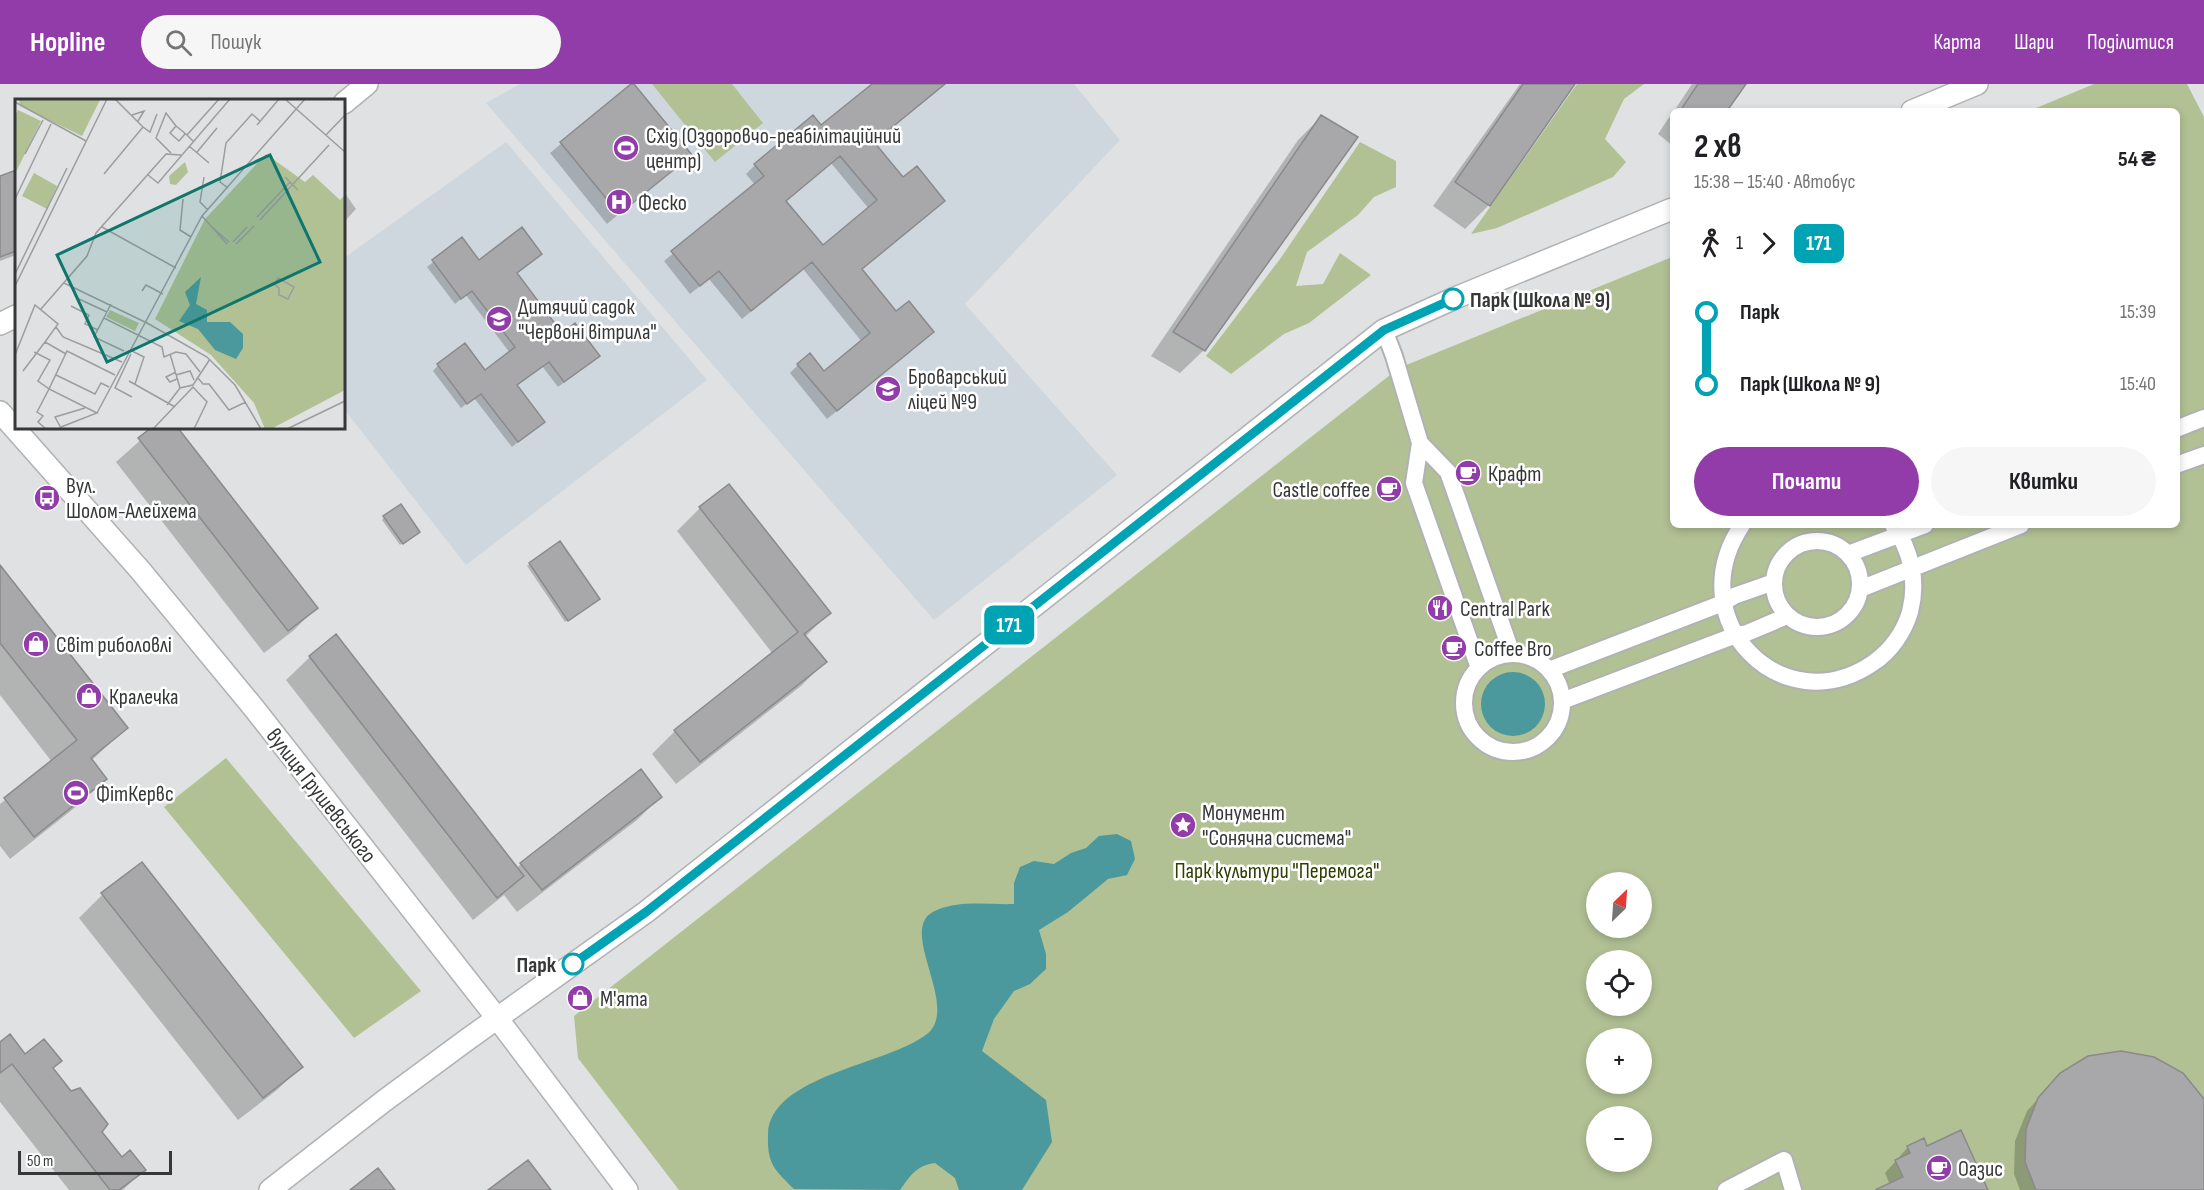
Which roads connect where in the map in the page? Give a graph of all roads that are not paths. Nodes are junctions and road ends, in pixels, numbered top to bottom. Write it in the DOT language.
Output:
graph roads {
  1 [pos="367,84"];
  2 [pos="1977,84"];
  3 [pos="345,102"];
  4 [pos="1919,108"];
  5 [pos="1670,210"];
  6 [pos="15,316"];
  7 [pos="0,324"];
  8 [pos="1384,330"];
  9 [pos="0,412"];
  10 [pos="2204,418"];
  11 [pos="2180,427"];
  12 [pos="15,429"];
  13 [pos="15,429"];
  14 [pos="1420,443"];
  15 [pos="2204,455"];
  16 [pos="2180,464"];
  17 [pos="1740,528"];
  18 [pos="2013,528"];
  19 [pos="1896,530"];
  20 [pos="1848,555"];
  21 [pos="1912,568"];
  22 [pos="1774,582"];
  23 [pos="1860,589"];
  24 [pos="1723,603"];
  25 [pos="1787,616"];
  26 [pos="1736,635"];
  27 [pos="1512,654"];
  28 [pos="1479,668"];
  29 [pos="1549,670"];
  30 [pos="1562,701"];
  31 [pos="496,1018"];
  32 [pos="270,1190"];
  33 [pos="627,1190"];
  34 [pos="1726,1190"];
  35 [pos="1793,1190"];
  1 -- 3 [label="street"];
  2 -- 4 [label="street"];
  5 -- 8 [label="street"];
  6 -- 7 [label="street"];
  8 -- 14 [label="street"];
  8 -- 31 [label="street"];
  9 -- 13 [label="street, вулиця Грушевського"];
  10 -- 11 [label="street"];
  12 -- 31 [label="street, вулиця Грушевського"];
  14 -- 27 [label="street"];
  14 -- 28 [label="street"];
  15 -- 16 [label="street"];
  17 -- 24 [label="street"];
  18 -- 21 [label="street"];
  19 -- 20 [label="street"];
  19 -- 21 [label="street"];
  20 -- 22 [label="street"];
  20 -- 23 [label="street"];
  21 -- 23 [label="street"];
  21 -- 26 [label="street"];
  22 -- 24 [label="street"];
  22 -- 25 [label="street"];
  23 -- 25 [label="street"];
  24 -- 26 [label="street"];
  24 -- 29 [label="street"];
  25 -- 26 [label="street"];
  26 -- 30 [label="street"];
  27 -- 28 [label="street"];
  27 -- 29 [label="street"];
  28 -- 30 [label="street"];
  29 -- 30 [label="street"];
  31 -- 32 [label="street"];
  31 -- 33 [label="street, вулиця Грушевського"];
  34 -- 35 [label="street"];
}
